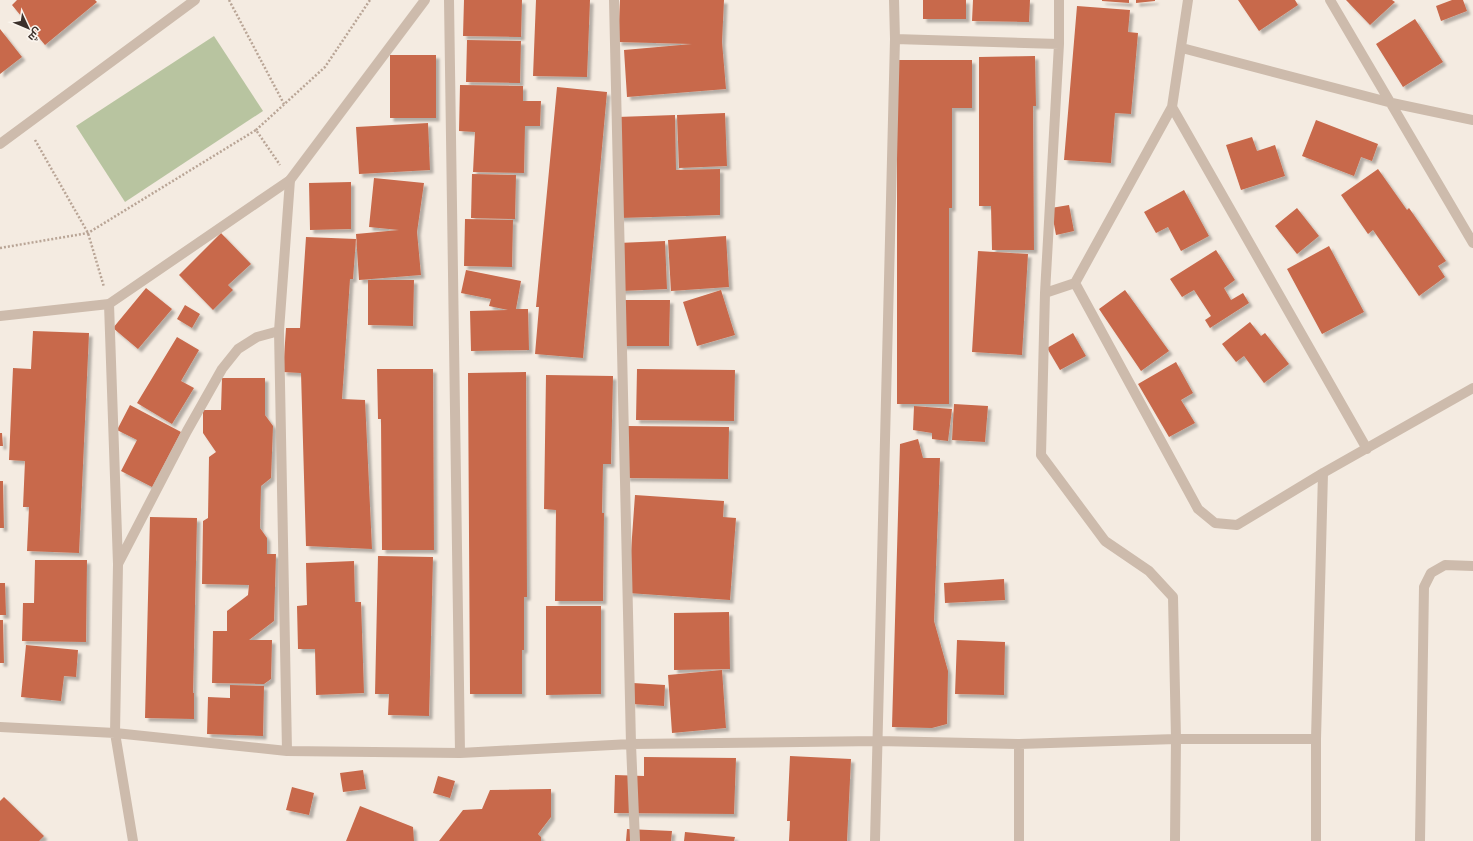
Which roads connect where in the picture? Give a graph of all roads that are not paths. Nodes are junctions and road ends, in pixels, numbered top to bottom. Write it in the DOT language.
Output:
graph roads {
  1 [pos="195,0"];
  2 [pos="425,0"];
  3 [pos="449,0"];
  4 [pos="614,0"];
  5 [pos="894,0"];
  6 [pos="1059,0"];
  7 [pos="1188,0"];
  8 [pos="1330,0"];
  9 [pos="895,39"];
  10 [pos="1058,44"];
  11 [pos="1182,48"];
  12 [pos="1392,103"];
  13 [pos="1172,107"];
  14 [pos="1473,120"];
  15 [pos="0,144"];
  16 [pos="290,180"];
  17 [pos="1473,243"];
  18 [pos="1075,283"];
  19 [pos="1045,293"];
  20 [pos="109,304"];
  21 [pos="0,316"];
  22 [pos="279,331"];
  23 [pos="1473,388"];
  24 [pos="1367,449"];
  25 [pos="1323,473"];
  26 [pos="118,564"];
  27 [pos="1473,566"];
  28 [pos="0,726"];
  29 [pos="115,733"];
  30 [pos="1176,739"];
  31 [pos="1316,739"];
  32 [pos="878,741"];
  33 [pos="630,744"];
  34 [pos="1019,744"];
  35 [pos="287,750"];
  36 [pos="460,753"];
  37 [pos="133,841"];
  38 [pos="635,841"];
  39 [pos="875,841"];
  40 [pos="1019,841"];
  41 [pos="1175,841"];
  42 [pos="1316,841"];
  43 [pos="1420,841"];
  1 -- 15 [label="street"];
  2 -- 16 [label="street"];
  3 -- 36 [label="street"];
  4 -- 33 [label="street"];
  5 -- 9 [label="street"];
  6 -- 10 [label="street"];
  7 -- 11 [label="street"];
  8 -- 12 [label="street"];
  9 -- 10 [label="street"];
  9 -- 32 [label="street"];
  10 -- 19 [label="street"];
  11 -- 12 [label="street"];
  11 -- 13 [label="street"];
  12 -- 14 [label="street"];
  12 -- 17 [label="street"];
  13 -- 18 [label="street"];
  13 -- 24 [label="street"];
  16 -- 20 [label="street"];
  16 -- 22 [label="street"];
  18 -- 19 [label="street"];
  18 -- 25 [label="street"];
  19 -- 30 [label="street"];
  20 -- 21 [label="street"];
  20 -- 26 [label="street"];
  22 -- 26 [label="street"];
  22 -- 35 [label="street"];
  23 -- 24 [label="street"];
  24 -- 25 [label="street"];
  25 -- 31 [label="street"];
  26 -- 29 [label="street"];
  27 -- 43 [label="street"];
  28 -- 29 [label="street"];
  29 -- 35 [label="street"];
  29 -- 37 [label="street"];
  30 -- 31 [label="street"];
  30 -- 34 [label="street"];
  30 -- 41 [label="street"];
  31 -- 42 [label="street"];
  32 -- 33 [label="street"];
  32 -- 34 [label="street"];
  32 -- 39 [label="street"];
  33 -- 36 [label="street"];
  33 -- 38 [label="street"];
  34 -- 40 [label="street"];
  35 -- 36 [label="street"];
}
